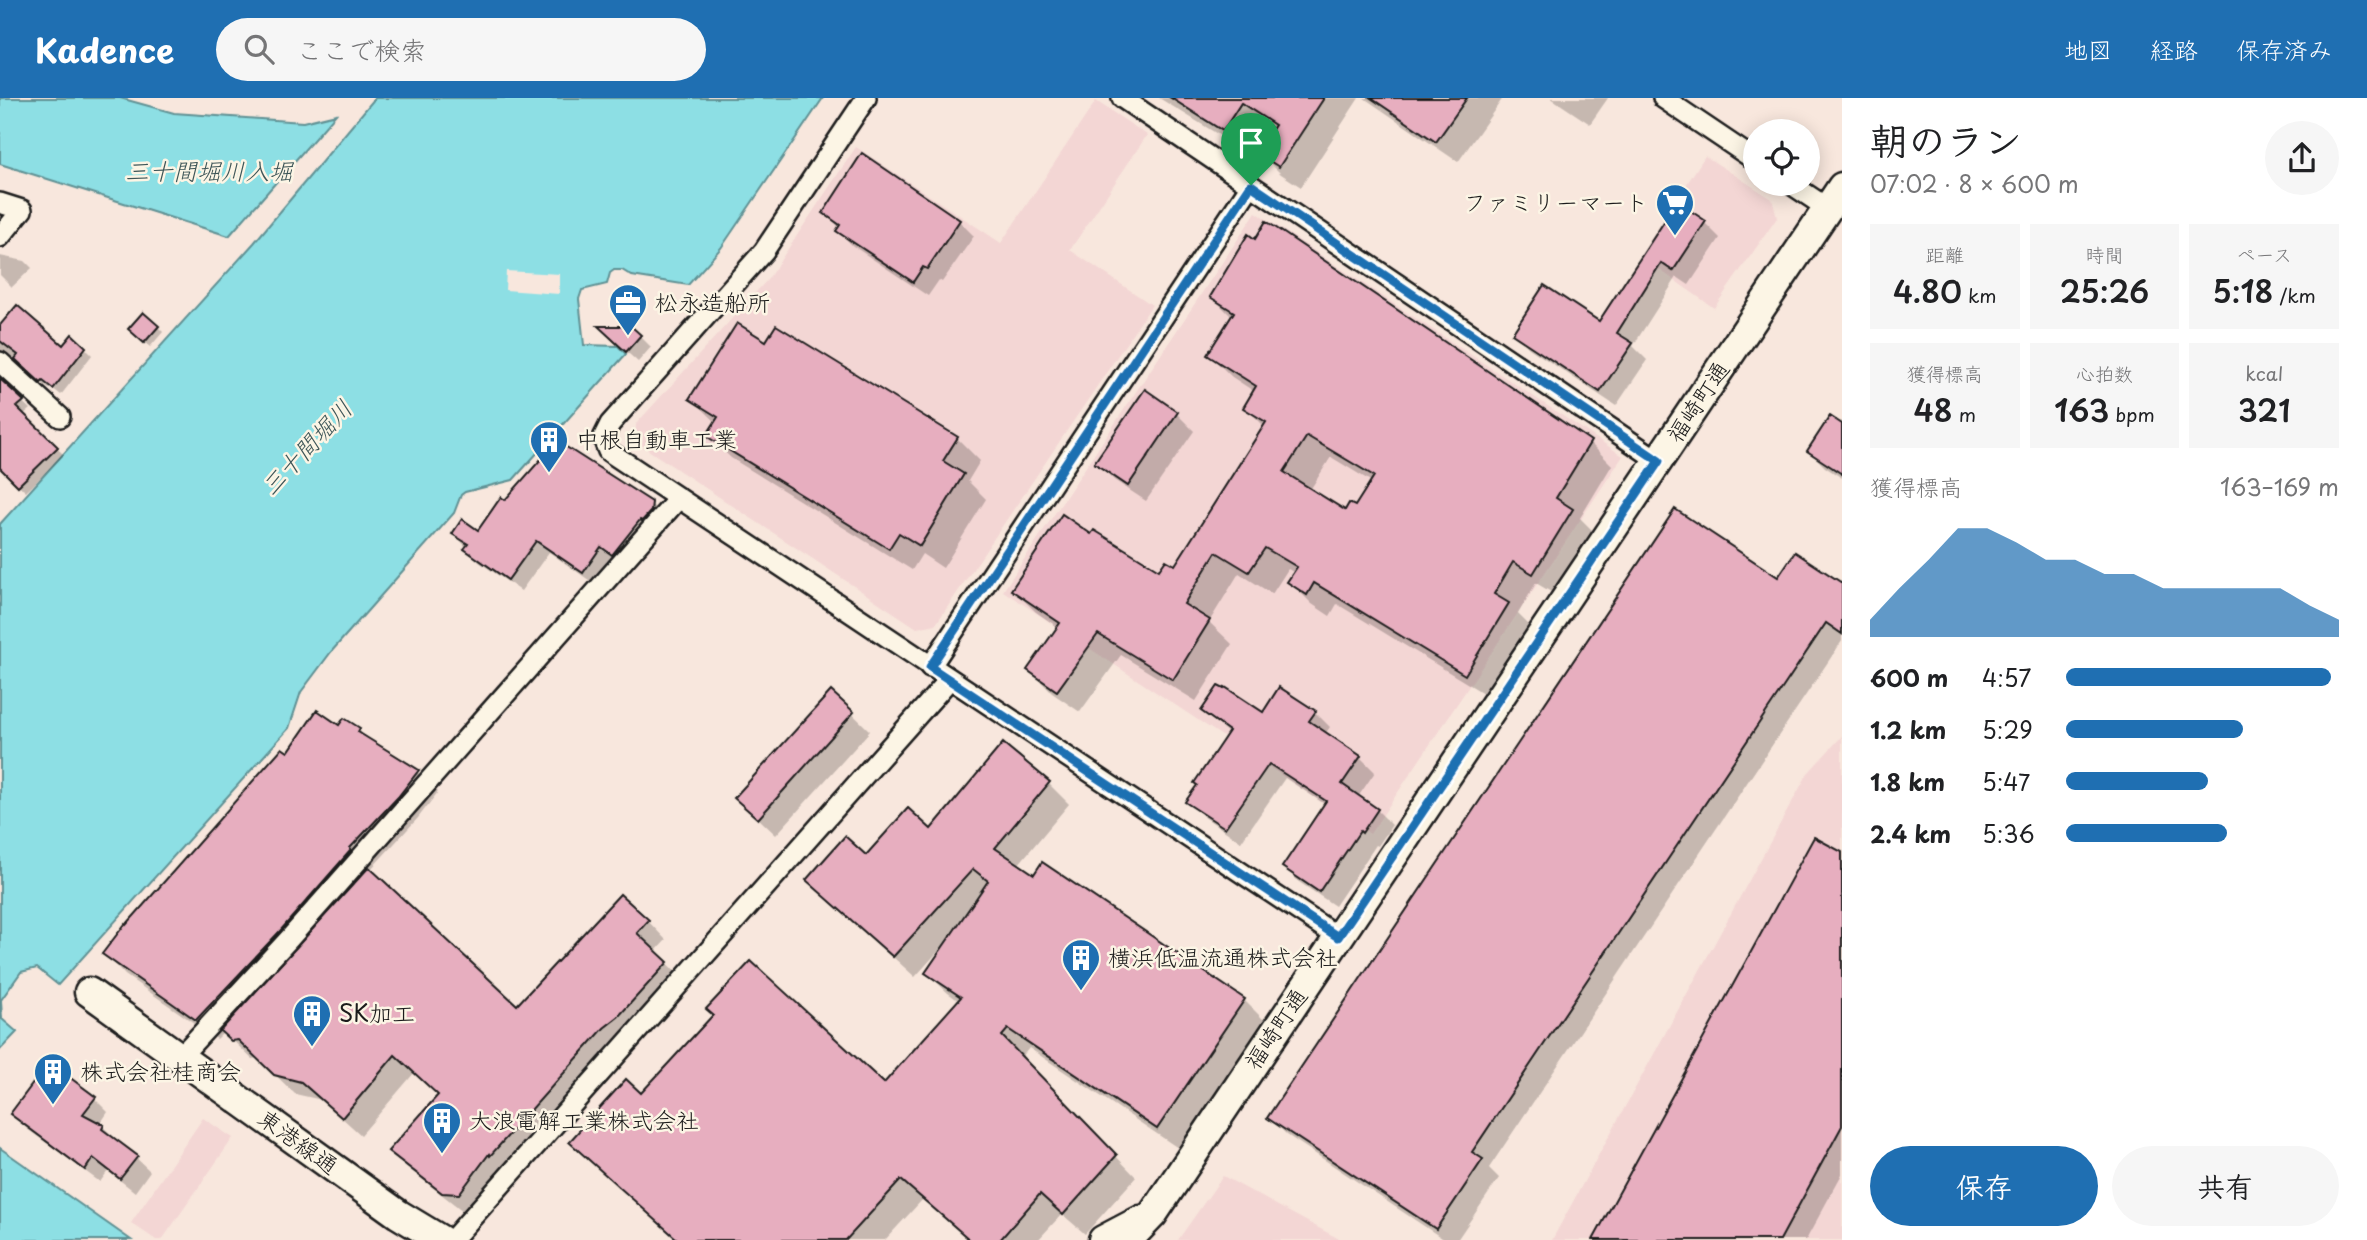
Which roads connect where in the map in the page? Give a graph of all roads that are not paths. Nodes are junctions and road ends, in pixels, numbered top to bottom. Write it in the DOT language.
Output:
graph roads {
  1 [pos="866,98"];
  2 [pos="1122,98"];
  3 [pos="1663,98"];
  4 [pos="1743,152"];
  5 [pos="1251,185"];
  6 [pos="1835,198"];
  7 [pos="0,203"];
  8 [pos="0,237"];
  9 [pos="0,362"];
  10 [pos="60,417"];
  11 [pos="1659,461"];
  12 [pos="678,499"];
  13 [pos="930,667"];
  14 [pos="949,680"];
  15 [pos="1338,937"];
  16 [pos="89,992"];
  17 [pos="180,1057"];
  18 [pos="1153,1214"];
  19 [pos="441,1240"];
  20 [pos="452,1240"];
  21 [pos="1103,1240"];
  22 [pos="1128,1240"];
  1 -- 12 [label="street"];
  2 -- 5 [label="street"];
  3 -- 4 [label="street"];
  5 -- 11 [label="street"];
  5 -- 13 [label="street"];
  6 -- 11 [label="street, 福崎町通"];
  7 -- 8 [label="street"];
  9 -- 10 [label="street"];
  11 -- 15 [label="street, 福崎町通"];
  12 -- 13 [label="street"];
  12 -- 17 [label="street"];
  13 -- 14 [label="street"];
  14 -- 15 [label="street"];
  14 -- 20 [label="street"];
  15 -- 18 [label="street, 福崎町通"];
  16 -- 17 [label="street, 東港線通"];
  17 -- 19 [label="street, 東港線通"];
  18 -- 21 [label="street"];
  18 -- 22 [label="street, 福崎町通"];
}
